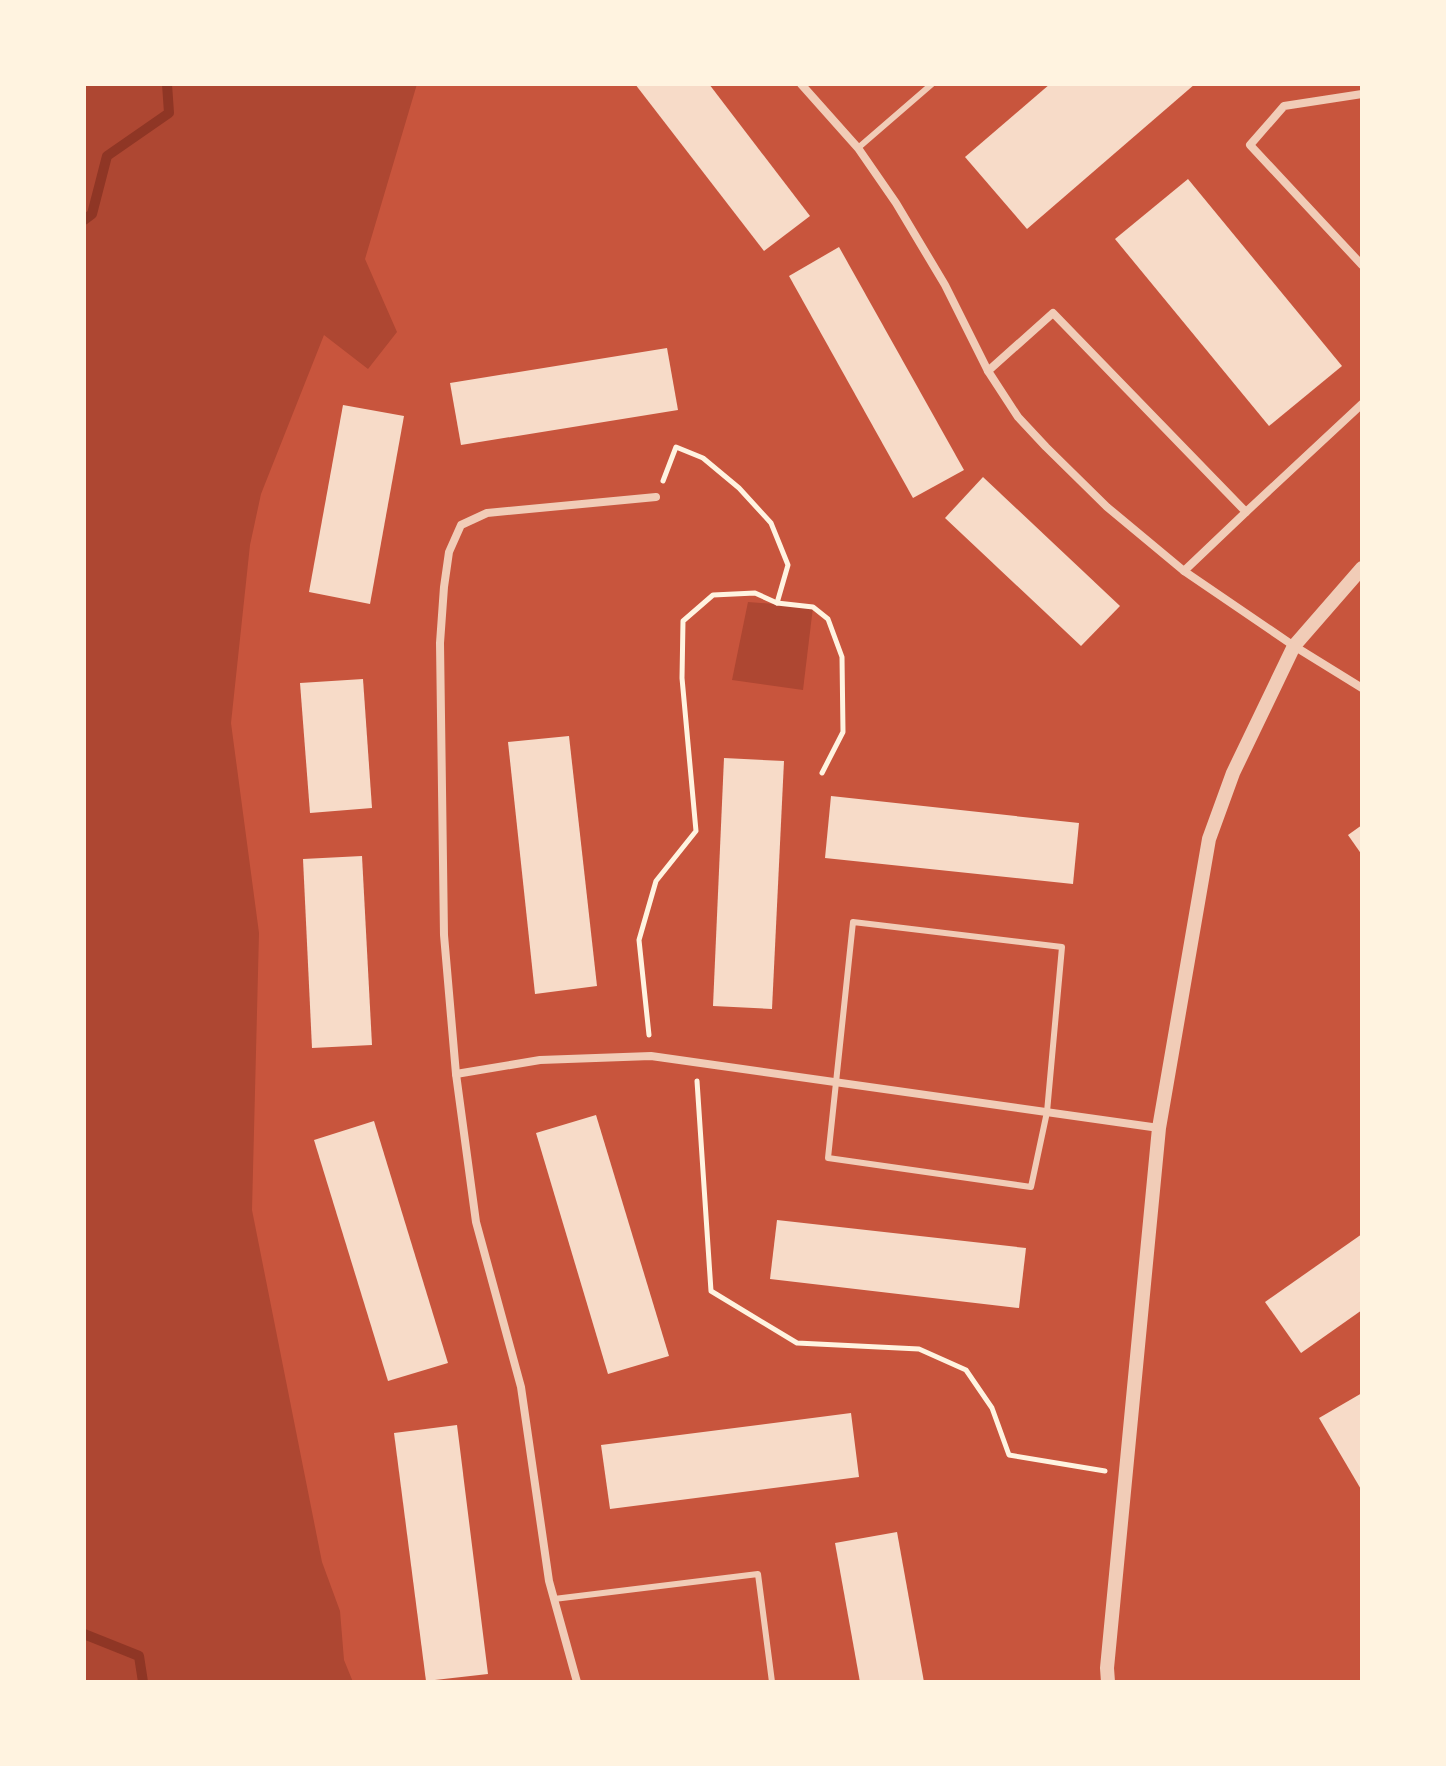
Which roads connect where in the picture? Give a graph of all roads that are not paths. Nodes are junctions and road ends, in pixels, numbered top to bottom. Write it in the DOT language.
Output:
graph roads {
  1 [pos="801,84"];
  2 [pos="932,84"];
  3 [pos="1362,94"];
  4 [pos="858,148"];
  5 [pos="1362,265"];
  6 [pos="988,371"];
  7 [pos="1362,404"];
  8 [pos="656,497"];
  9 [pos="1246,512"];
  10 [pos="1362,568"];
  11 [pos="1184,571"];
  12 [pos="1294,646"];
  13 [pos="1362,688"];
  14 [pos="456,1074"];
  15 [pos="834,1082"];
  16 [pos="1047,1112"];
  17 [pos="1159,1128"];
  18 [pos="554,1599"];
  19 [pos="577,1682"];
  20 [pos="772,1682"];
  21 [pos="1108,1682"];
  1 -- 4 [label="street"];
  2 -- 4 [label="lane"];
  3 -- 5 [label="street"];
  4 -- 6 [label="street"];
  6 -- 9 [label="street"];
  6 -- 11 [label="street"];
  7 -- 9 [label="street"];
  8 -- 14 [label="street"];
  9 -- 11 [label="street"];
  10 -- 12 [label="street"];
  11 -- 12 [label="street"];
  12 -- 13 [label="street"];
  12 -- 17 [label="street"];
  14 -- 15 [label="street"];
  14 -- 18 [label="street"];
  15 -- 16 [label="street"];
  15 -- 16 [label="lane"];
  15 -- 16 [label="lane"];
  16 -- 17 [label="street"];
  17 -- 21 [label="street"];
  18 -- 19 [label="street"];
  18 -- 20 [label="lane"];
}
